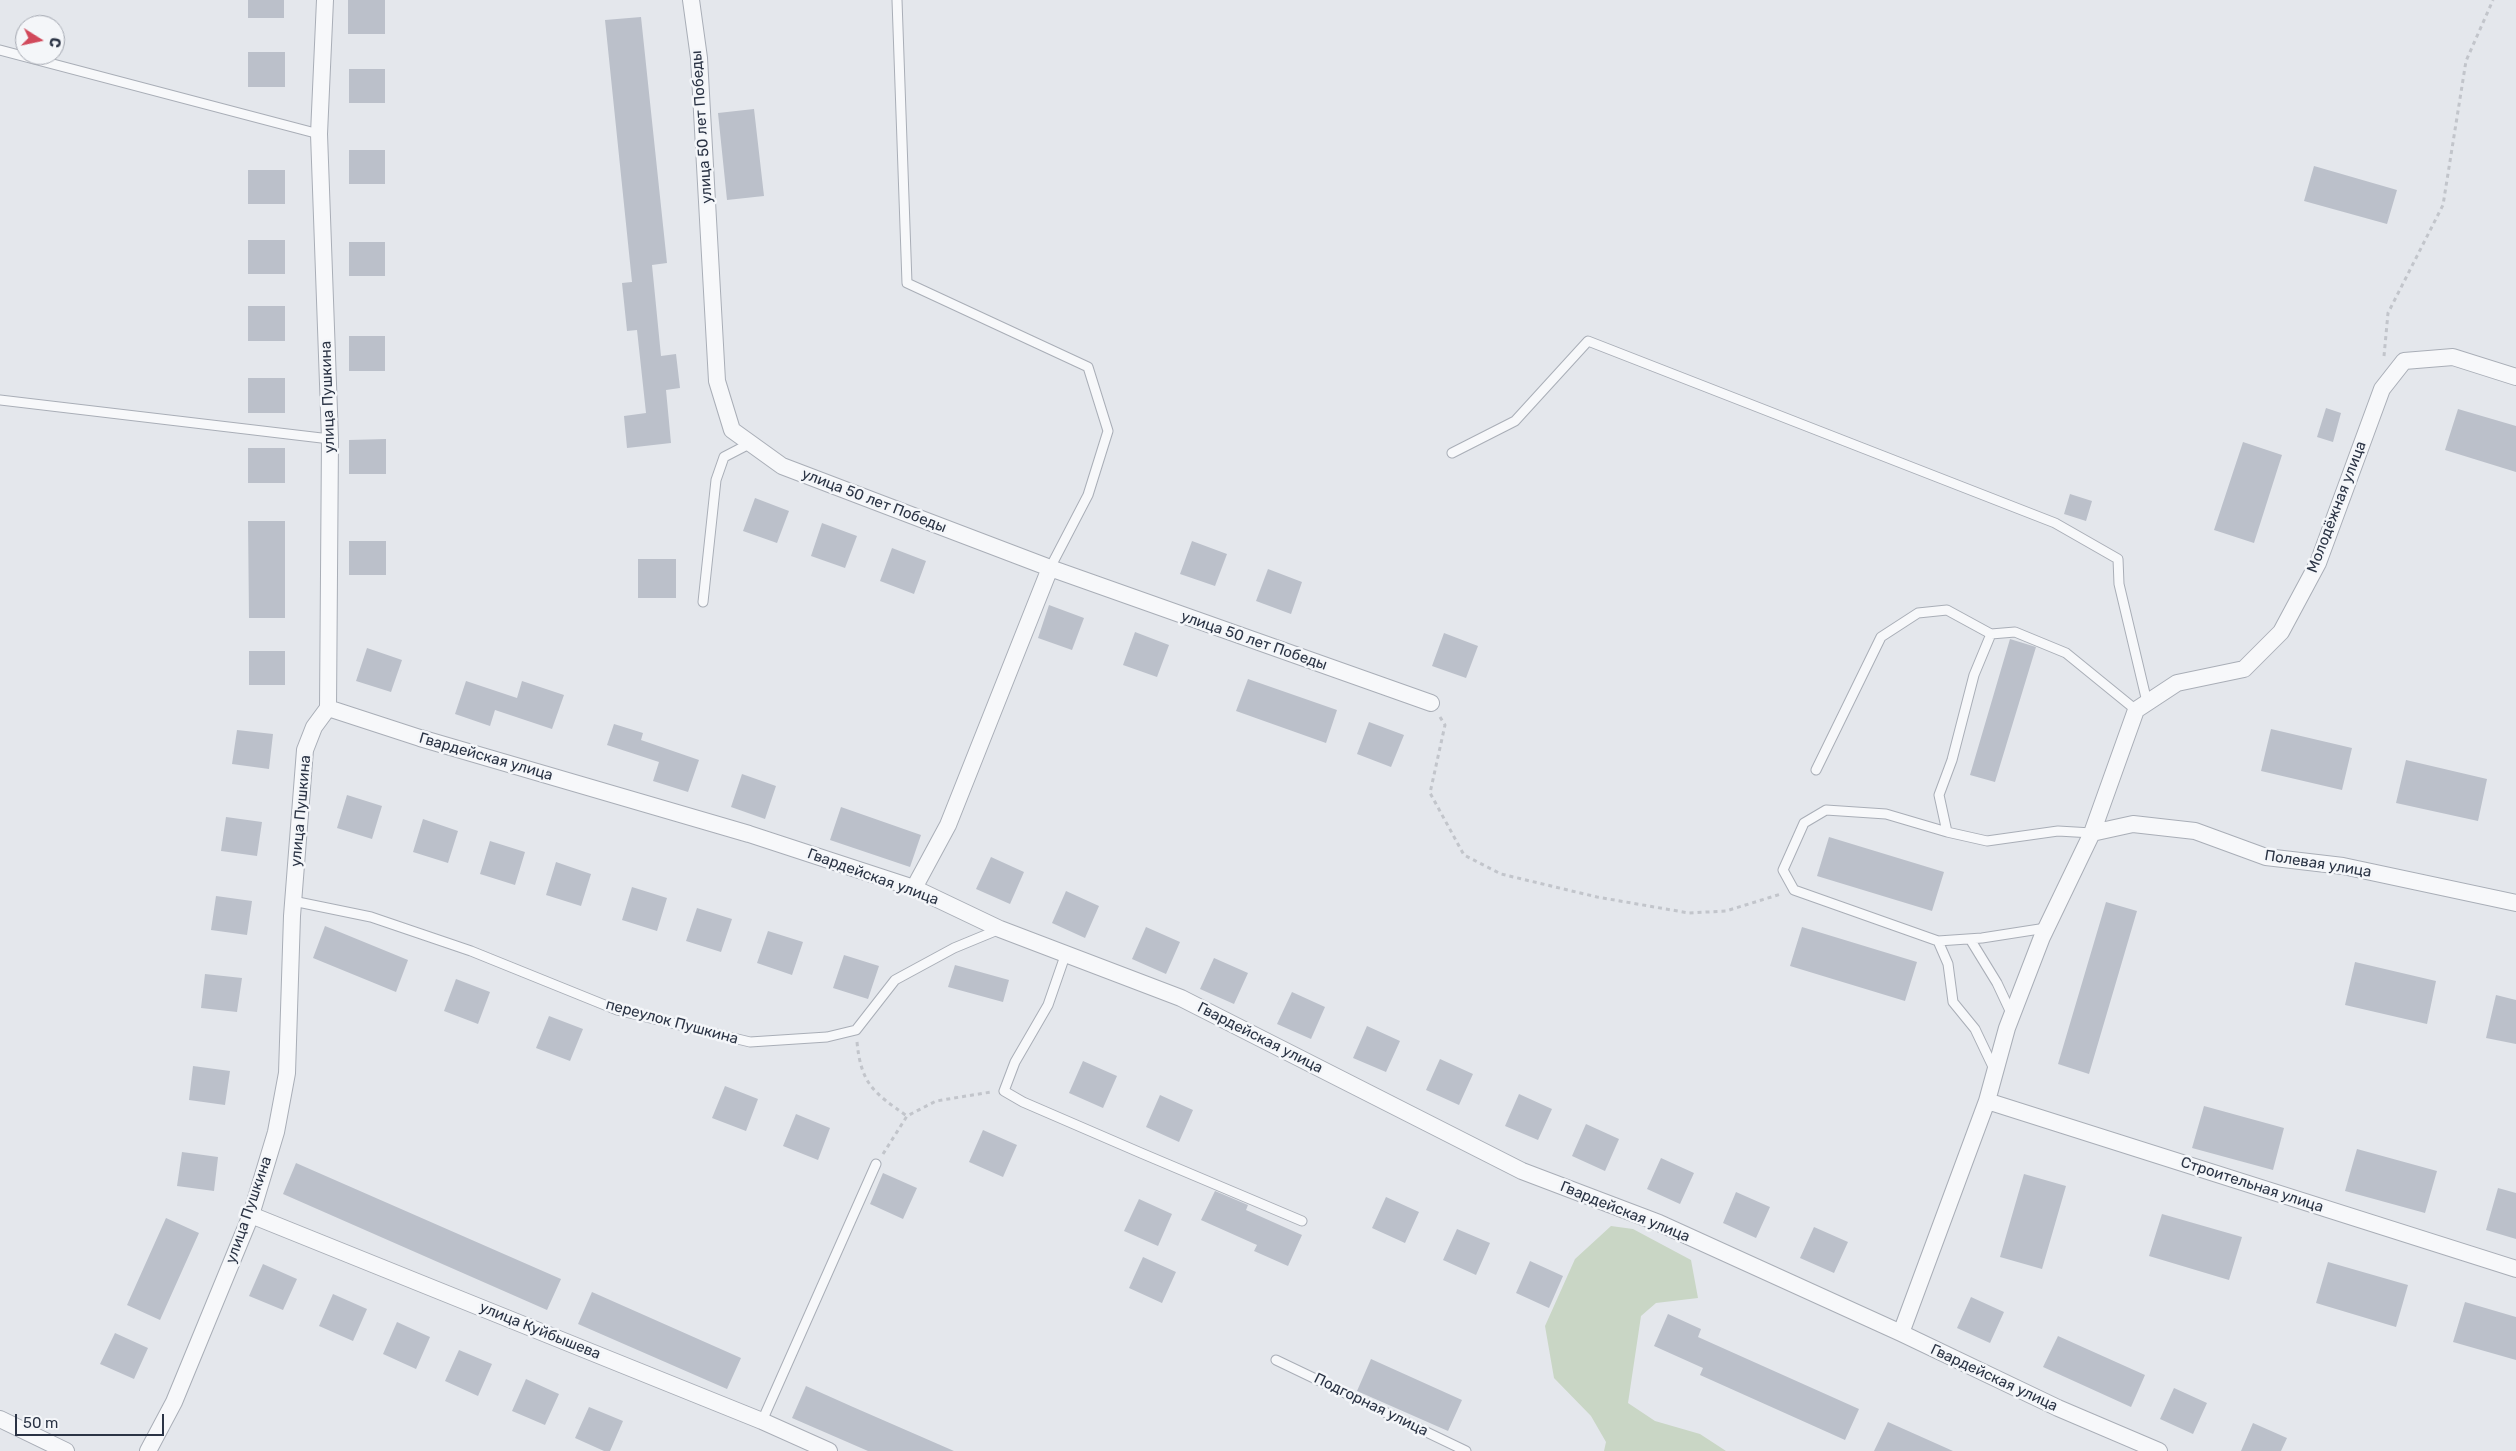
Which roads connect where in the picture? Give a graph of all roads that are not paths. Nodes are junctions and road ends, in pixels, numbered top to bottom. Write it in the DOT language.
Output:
graph roads {
  1 [pos="326,0"];
  2 [pos="691,0"];
  3 [pos="897,0"];
  4 [pos="0,50"];
  5 [pos="319,134"];
  6 [pos="2516,376"];
  7 [pos="0,400"];
  8 [pos="330,439"];
  9 [pos="751,443"];
  10 [pos="1452,453"];
  11 [pos="1050,568"];
  12 [pos="702,602"];
  13 [pos="1991,634"];
  14 [pos="1430,703"];
  15 [pos="2142,706"];
  16 [pos="328,708"];
  17 [pos="1816,770"];
  18 [pos="1947,832"];
  19 [pos="2092,833"];
  20 [pos="914,888"];
  21 [pos="293,901"];
  22 [pos="2516,903"];
  23 [pos="2046,928"];
  24 [pos="1000,929"];
  25 [pos="1970,939"];
  26 [pos="1938,941"];
  27 [pos="1066,953"];
  28 [pos="2012,1015"];
  29 [pos="1995,1072"];
  30 [pos="1987,1101"];
  31 [pos="876,1164"];
  32 [pos="251,1214"];
  33 [pos="1302,1221"];
  34 [pos="2516,1269"];
  35 [pos="1901,1333"];
  36 [pos="1276,1360"];
  37 [pos="0,1419"];
  38 [pos="762,1421"];
  39 [pos="66,1451"];
  40 [pos="148,1451"];
  41 [pos="829,1451"];
  42 [pos="1466,1451"];
  43 [pos="2159,1451"];
  1 -- 5 [label="street, улица Пушкина"];
  2 -- 9 [label="street, улица 50 лет Победы"];
  3 -- 11 [label="lane"];
  4 -- 5 [label="lane"];
  5 -- 8 [label="street, улица Пушкина"];
  6 -- 15 [label="street, Молодёжная улица"];
  7 -- 8 [label="lane"];
  8 -- 16 [label="street, улица Пушкина"];
  9 -- 11 [label="street, улица 50 лет Победы"];
  9 -- 12 [label="lane"];
  10 -- 15 [label="lane"];
  11 -- 14 [label="street, улица 50 лет Победы"];
  11 -- 20 [label="street"];
  13 -- 15 [label="lane"];
  13 -- 17 [label="lane"];
  13 -- 18 [label="lane"];
  15 -- 19 [label="street"];
  16 -- 20 [label="street, Гвардейская улица"];
  16 -- 21 [label="street, улица Пушкина"];
  18 -- 19 [label="lane"];
  18 -- 26 [label="lane"];
  19 -- 22 [label="street, Полевая улица"];
  19 -- 23 [label="street"];
  20 -- 24 [label="street, Гвардейская улица"];
  21 -- 24 [label="lane, переулок Пушкина"];
  21 -- 32 [label="street, улица Пушкина"];
  23 -- 25 [label="lane"];
  23 -- 28 [label="street"];
  24 -- 27 [label="street, Гвардейская улица"];
  25 -- 26 [label="lane"];
  25 -- 28 [label="lane"];
  26 -- 29 [label="lane"];
  27 -- 33 [label="lane"];
  27 -- 35 [label="street, Гвардейская улица"];
  28 -- 29 [label="street"];
  29 -- 30 [label="street"];
  30 -- 34 [label="street, Строительная улица"];
  30 -- 35 [label="street"];
  31 -- 38 [label="lane"];
  32 -- 38 [label="street, улица Куйбышева"];
  32 -- 40 [label="street, улица Пушкина"];
  35 -- 43 [label="street, Гвардейская улица"];
  36 -- 42 [label="lane, Подгорная улица"];
  37 -- 39 [label="street"];
  38 -- 41 [label="street, улица Куйбышева"];
}
